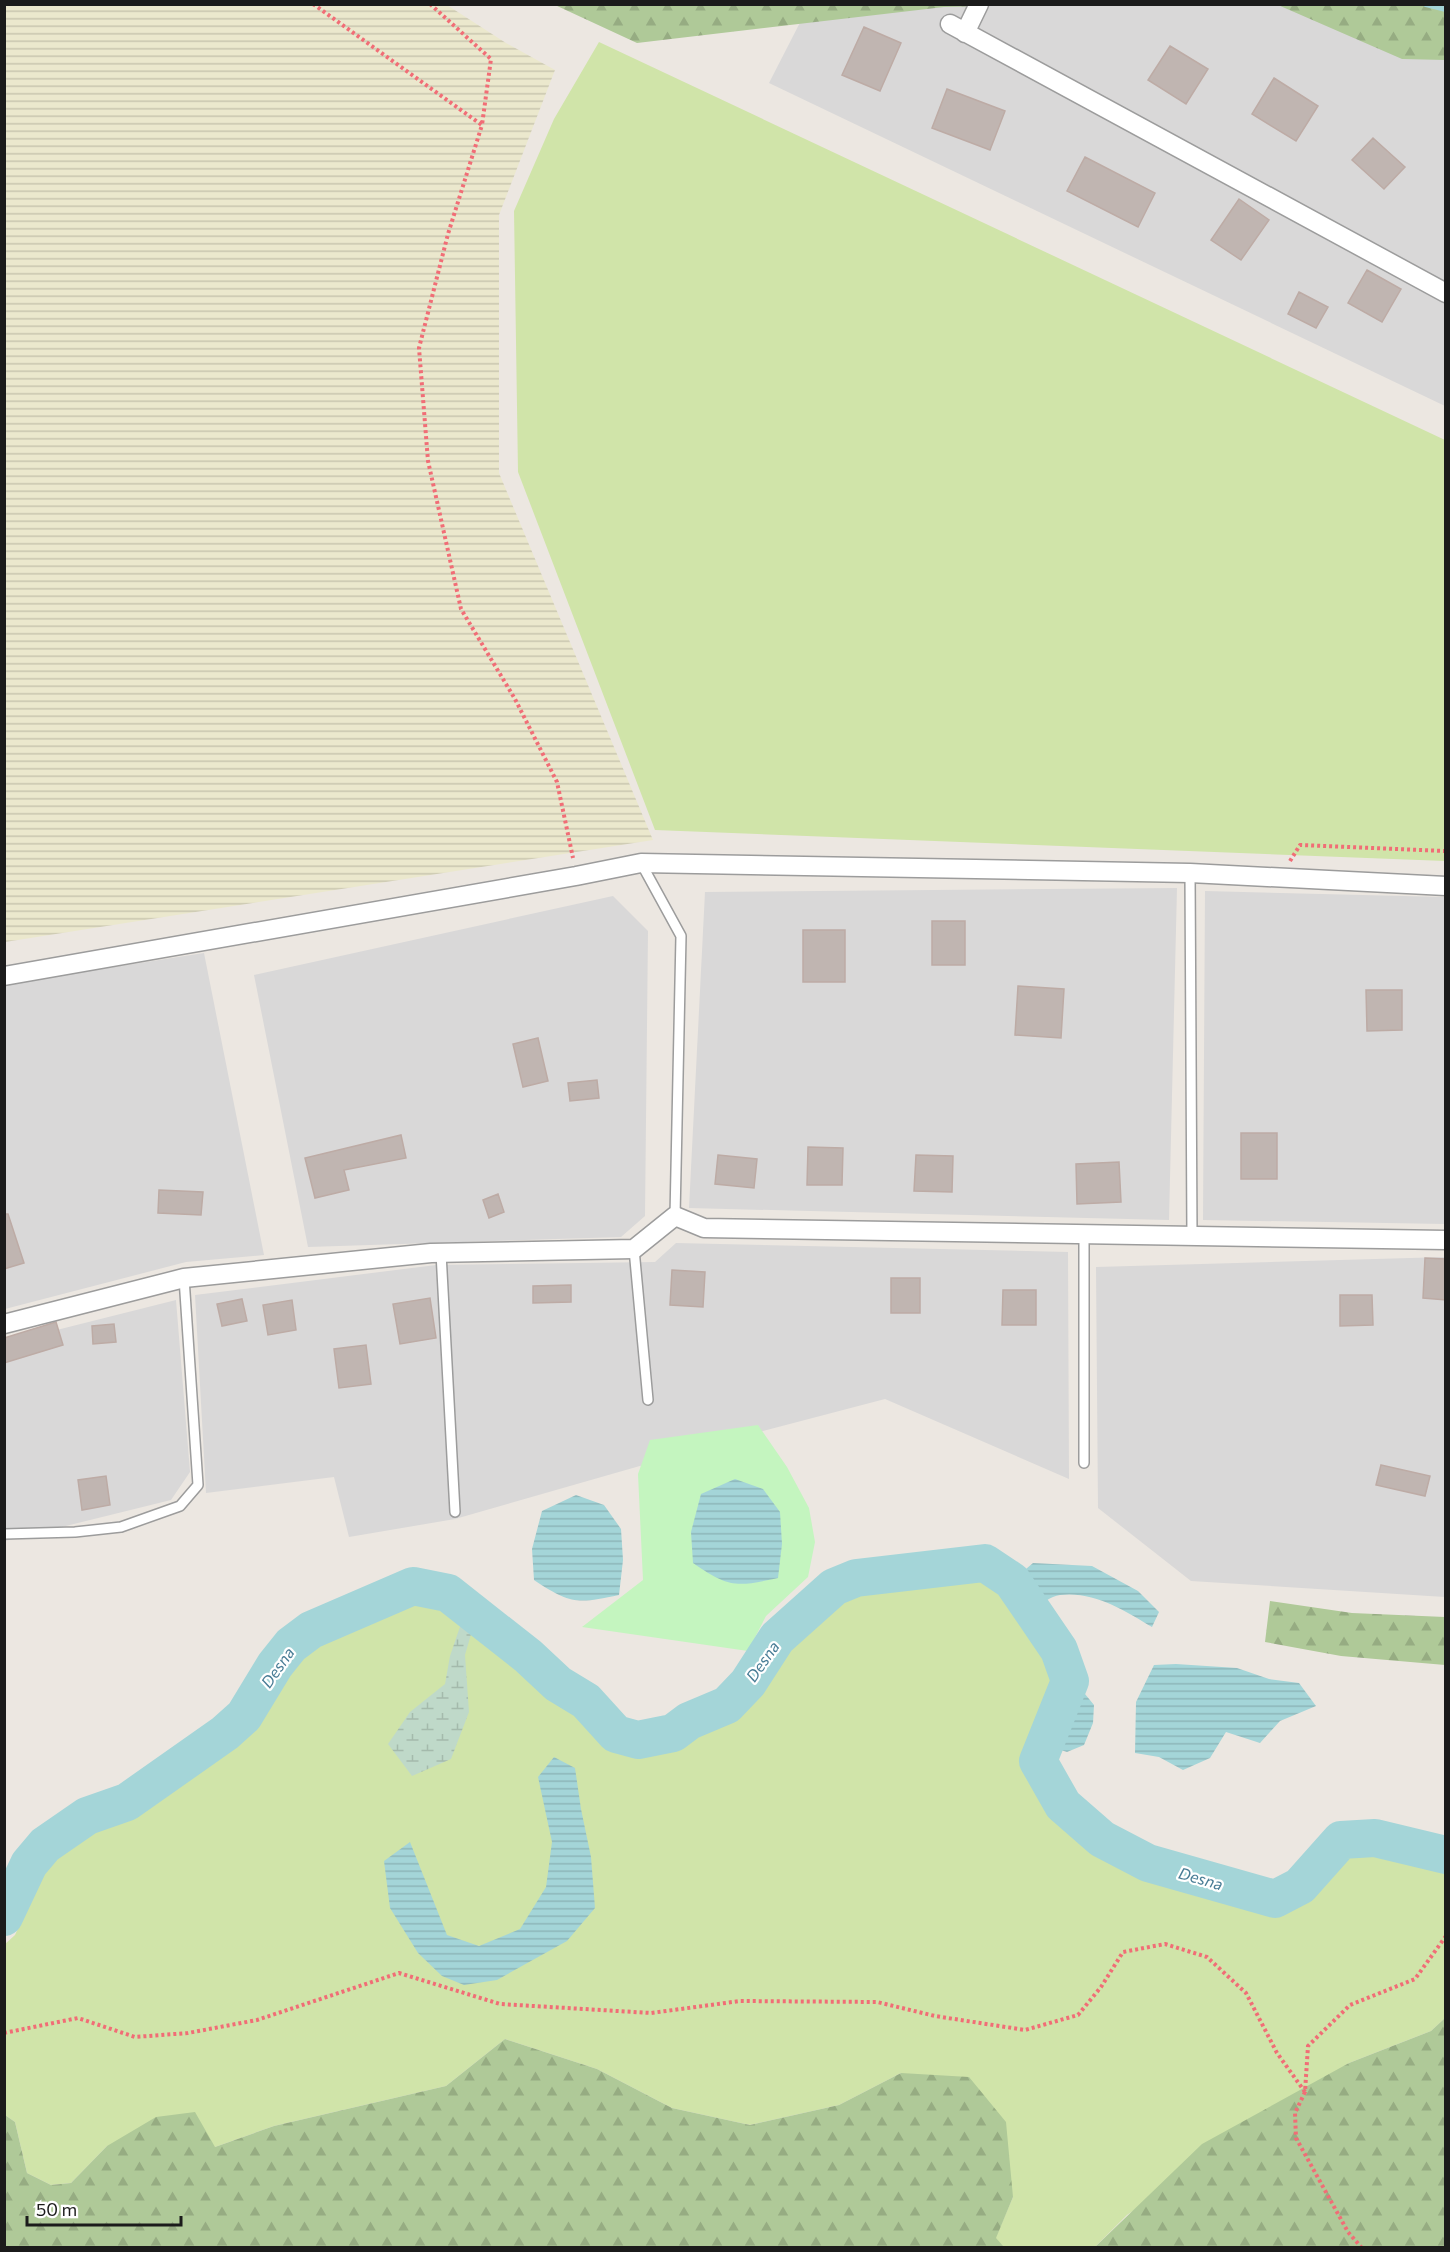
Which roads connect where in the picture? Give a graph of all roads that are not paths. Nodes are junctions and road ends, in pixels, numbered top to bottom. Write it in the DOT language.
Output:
graph roads {
  1 [pos="979,4"];
  2 [pos="1446,293"];
  3 [pos="641,863"];
  4 [pos="1190,873"];
  5 [pos="1446,886"];
  6 [pos="4,976"];
  7 [pos="675,1216"];
  8 [pos="1084,1234"];
  9 [pos="1192,1236"];
  10 [pos="1446,1240"];
  11 [pos="634,1249"];
  12 [pos="441,1253"];
  13 [pos="184,1278"];
  14 [pos="4,1324"];
  15 [pos="648,1400"];
  16 [pos="1084,1462"];
  17 [pos="455,1512"];
  18 [pos="4,1534"];
  1 -- 2 [label="street"];
  3 -- 4 [label="street"];
  3 -- 6 [label="street"];
  3 -- 7 [label="lane"];
  4 -- 5 [label="street"];
  4 -- 9 [label="lane"];
  7 -- 8 [label="street"];
  7 -- 11 [label="street"];
  8 -- 9 [label="street"];
  8 -- 16 [label="lane"];
  9 -- 10 [label="street"];
  11 -- 12 [label="street"];
  11 -- 15 [label="lane"];
  12 -- 13 [label="street"];
  12 -- 17 [label="lane"];
  13 -- 14 [label="street"];
  13 -- 18 [label="lane"];
}
